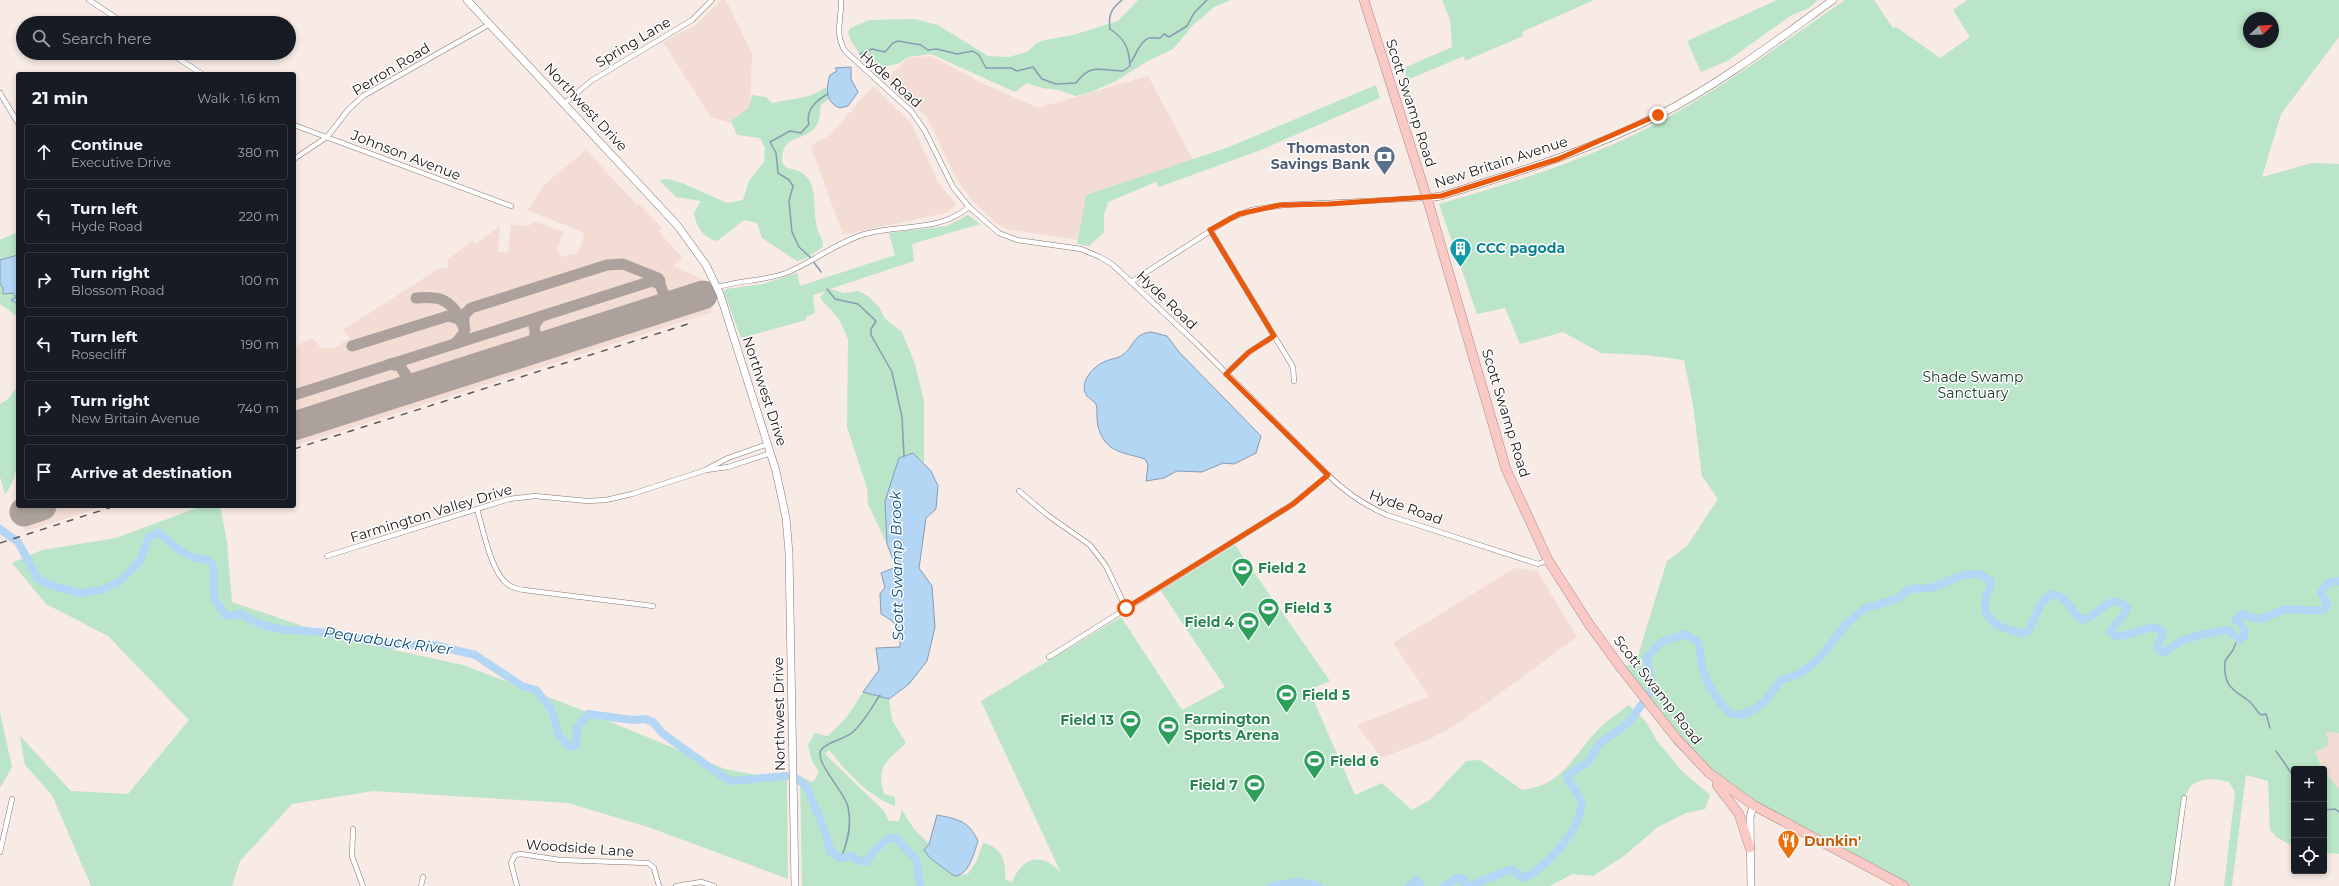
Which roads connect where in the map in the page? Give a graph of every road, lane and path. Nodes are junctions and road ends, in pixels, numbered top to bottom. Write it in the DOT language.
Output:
graph roads {
  1 [pos="89,0"];
  2 [pos="467,0"];
  3 [pos="712,0"];
  4 [pos="841,0"];
  5 [pos="1364,0"];
  6 [pos="1833,0"];
  7 [pos="113,16"];
  8 [pos="490,24"];
  9 [pos="181,60"];
  10 [pos="199,72"];
  11 [pos="0,93"];
  12 [pos="565,103"];
  13 [pos="16,120"];
  14 [pos="296,126"];
  15 [pos="327,137"];
  16 [pos="296,158"];
  17 [pos="1427,198"];
  18 [pos="511,206"];
  19 [pos="969,206"];
  20 [pos="1210,230"];
  21 [pos="1131,282"];
  22 [pos="718,287"];
  23 [pos="1274,336"];
  24 [pos="1226,374"];
  25 [pos="1294,381"];
  26 [pos="768,444"];
  27 [pos="771,453"];
  28 [pos="706,470"];
  29 [pos="1328,475"];
  30 [pos="1019,491"];
  31 [pos="477,509"];
  32 [pos="327,556"];
  33 [pos="1548,560"];
  34 [pos="652,606"];
  35 [pos="1126,608"];
  36 [pos="1049,657"];
  37 [pos="1698,763"];
  38 [pos="2184,798"];
  39 [pos="12,799"];
  40 [pos="1753,805"];
  41 [pos="353,829"];
  42 [pos="1750,848"];
  43 [pos="0,852"];
  44 [pos="423,877"];
  45 [pos="363,886"];
  46 [pos="421,886"];
  47 [pos="517,886"];
  48 [pos="659,886"];
  49 [pos="676,886"];
  50 [pos="714,886"];
  51 [pos="795,886"];
  52 [pos="1751,886"];
  53 [pos="1904,886"];
  54 [pos="2172,886"];
  1 -- 7 [label="street"];
  2 -- 8 [label="main road, Northwest Drive"];
  3 -- 12 [label="street, Spring Lane"];
  4 -- 19 [label="street, Hyde Road"];
  5 -- 17 [label="highway, Scott Swamp Road"];
  6 -- 17 [label="main road, New Britain Avenue"];
  8 -- 12 [label="main road, Northwest Drive"];
  8 -- 15 [label="street, Perron Road"];
  9 -- 10 [label="street"];
  11 -- 13 [label="street"];
  12 -- 22 [label="main road, Northwest Drive"];
  14 -- 15 [label="street, Johnson Avenue"];
  15 -- 16 [label="street, Perron Road"];
  15 -- 18 [label="street, Johnson Avenue"];
  17 -- 20 [label="street, New Britain Avenue"];
  17 -- 33 [label="highway, Scott Swamp Road"];
  19 -- 21 [label="street, Hyde Road"];
  19 -- 22 [label="street"];
  20 -- 21 [label="street, New Britain Avenue"];
  20 -- 23 [label="street"];
  21 -- 24 [label="street, Hyde Road"];
  22 -- 26 [label="main road, Northwest Drive"];
  23 -- 24 [label="street"];
  23 -- 25 [label="street"];
  24 -- 29 [label="street, Hyde Road"];
  26 -- 27 [label="main road, Northwest Drive"];
  26 -- 28 [label="street, Farmington Valley Drive"];
  27 -- 28 [label="street, Farmington Valley Drive"];
  27 -- 51 [label="main road, Northwest Drive"];
  28 -- 31 [label="street, Farmington Valley Drive"];
  29 -- 33 [label="street, Hyde Road"];
  29 -- 35 [label="street"];
  30 -- 35 [label="street"];
  31 -- 32 [label="street, Farmington Valley Drive"];
  31 -- 34 [label="street"];
  33 -- 37 [label="highway, Scott Swamp Road"];
  35 -- 36 [label="street"];
  37 -- 40 [label="highway, Scott Swamp Road"];
  37 -- 42 [label="highway"];
  38 -- 54 [label="street"];
  39 -- 43 [label="street"];
  40 -- 42 [label="main road"];
  40 -- 53 [label="highway, Scott Swamp Road"];
  41 -- 45 [label="street"];
  42 -- 52 [label="main road"];
  44 -- 46 [label="street"];
  47 -- 48 [label="street, Woodside Lane"];
  49 -- 50 [label="street"];
}
